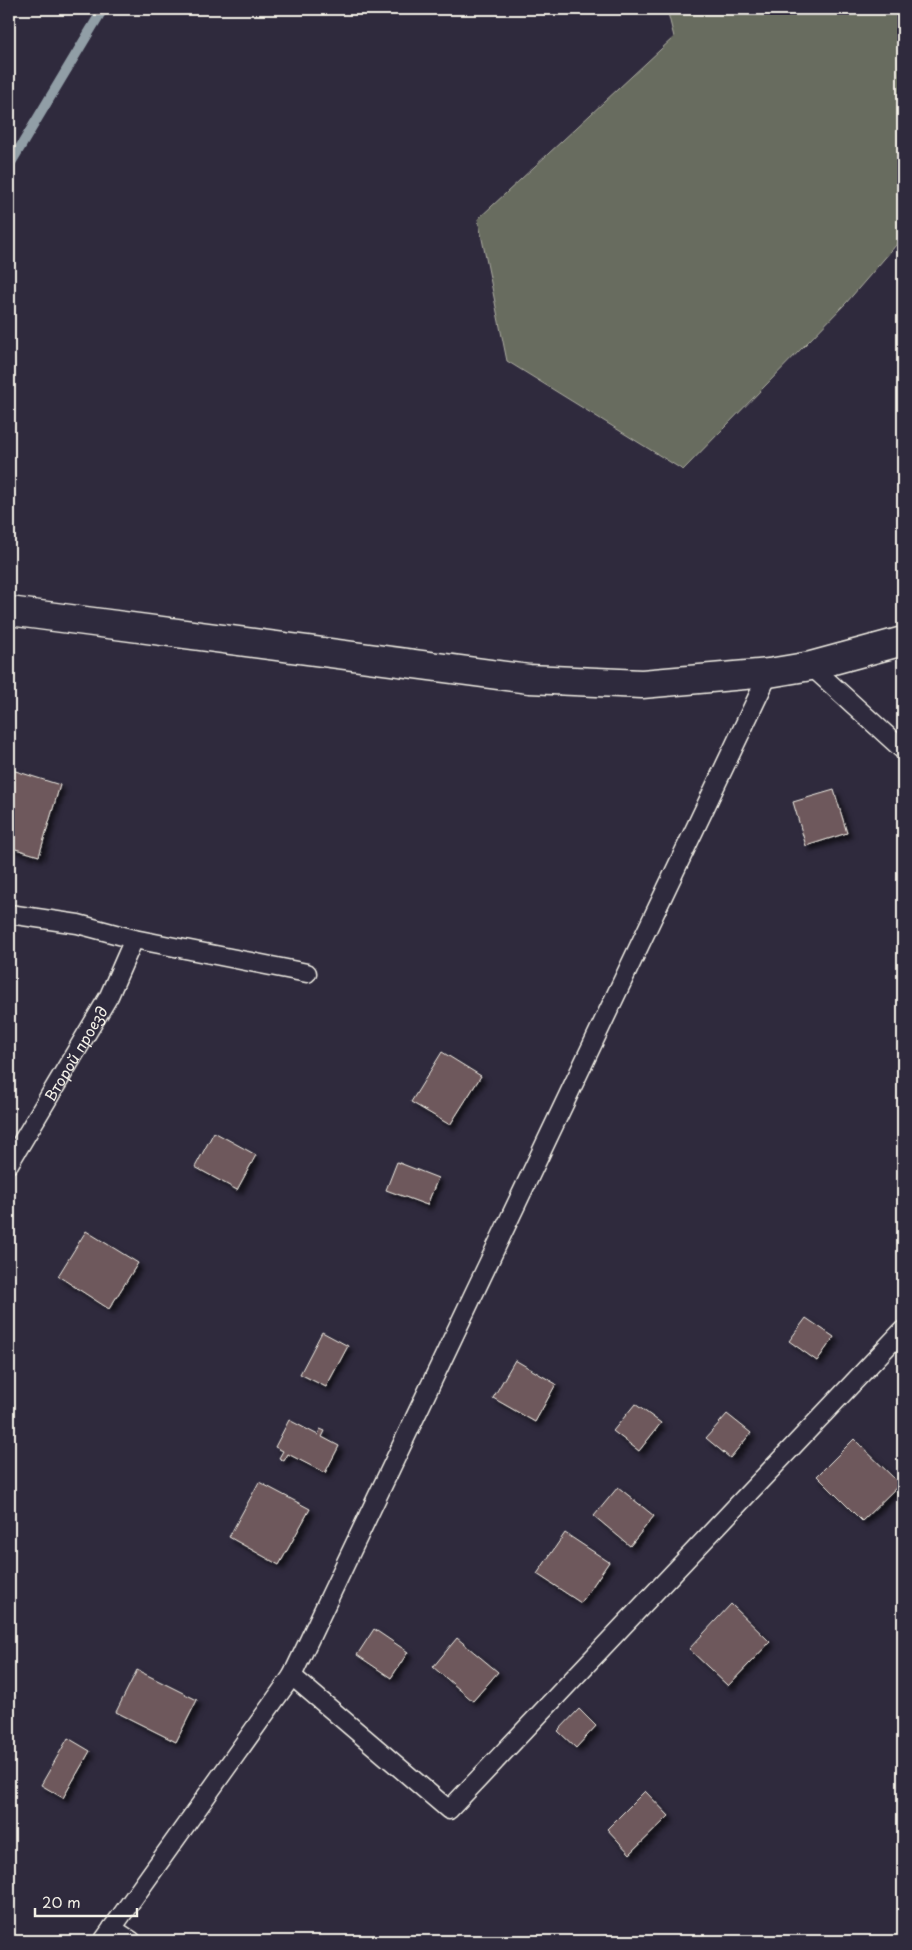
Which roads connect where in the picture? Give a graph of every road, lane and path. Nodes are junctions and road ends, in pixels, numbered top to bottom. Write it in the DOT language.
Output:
graph roads {
  1 [pos="9,611"];
  2 [pos="903,641"];
  3 [pos="811,666"];
  4 [pos="769,673"];
  5 [pos="903,750"];
  6 [pos="9,914"];
  7 [pos="134,939"];
  8 [pos="307,973"];
  9 [pos="9,1164"];
  10 [pos="903,1330"];
  11 [pos="292,1676"];
  12 [pos="108,1934"];
  13 [pos="132,1941"];
  1 -- 4 [label="street"];
  2 -- 3 [label="street"];
  3 -- 4 [label="street"];
  3 -- 5 [label="lane"];
  4 -- 11 [label="lane"];
  6 -- 7 [label="lane"];
  7 -- 8 [label="lane"];
  7 -- 9 [label="lane, Второй проезд"];
  10 -- 11 [label="lane"];
  11 -- 12 [label="lane"];
  12 -- 13 [label="lane"];
}
